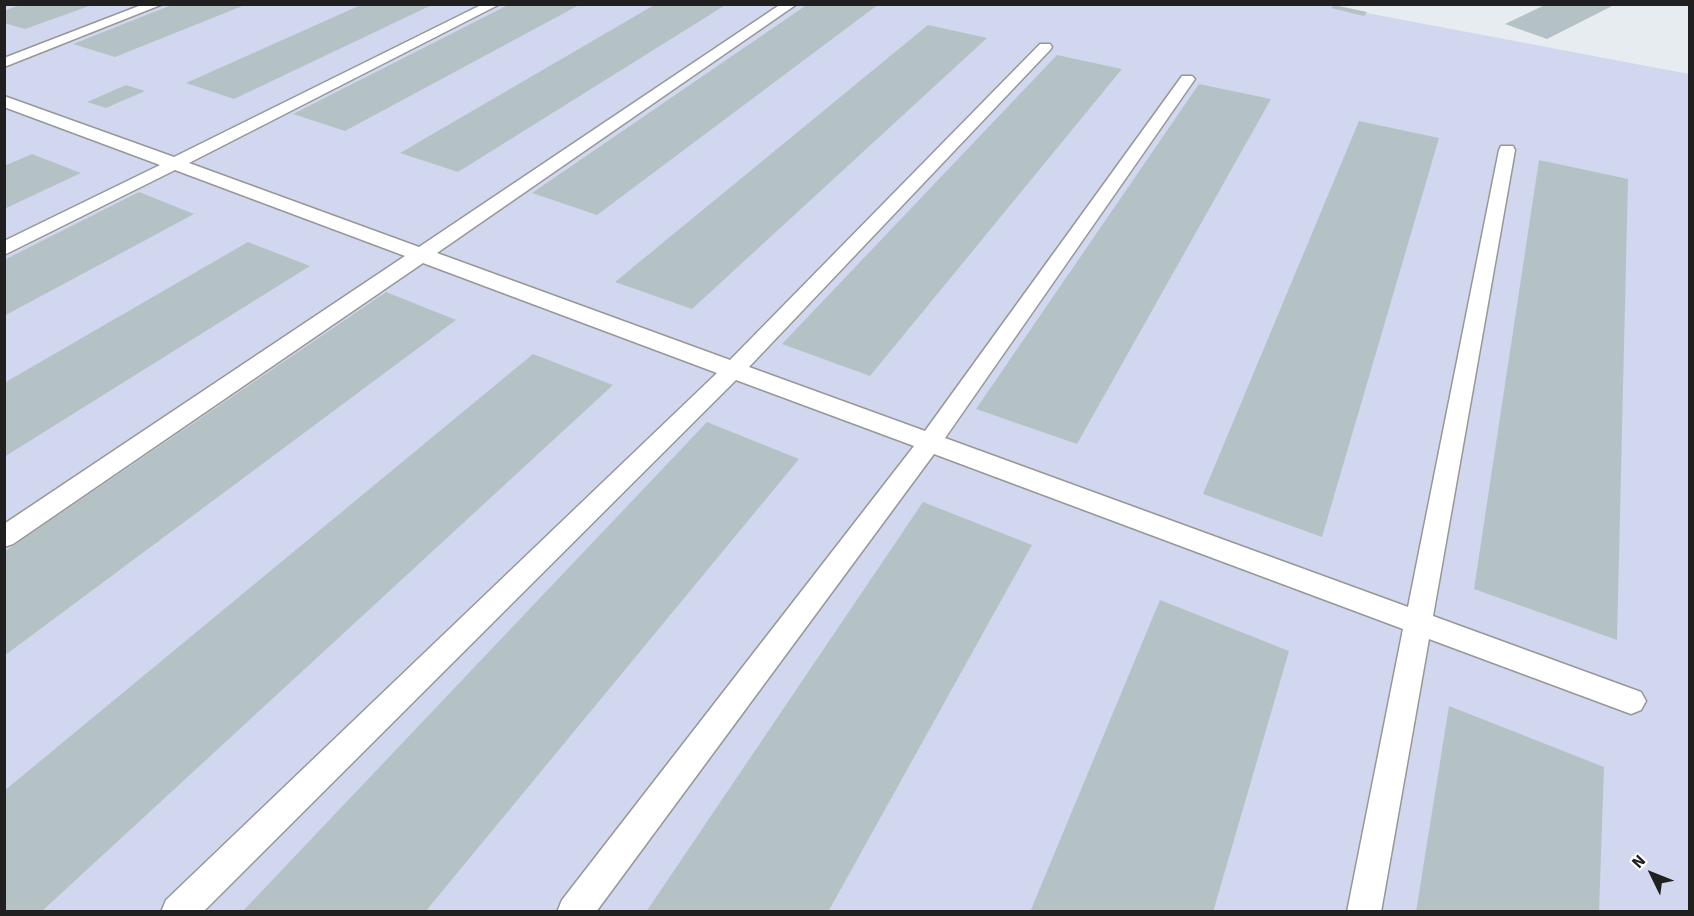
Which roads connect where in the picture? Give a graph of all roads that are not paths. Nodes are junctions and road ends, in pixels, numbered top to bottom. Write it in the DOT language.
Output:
graph roads {
  1 [pos="157,4"];
  2 [pos="494,4"];
  3 [pos="791,4"];
  4 [pos="1045,47"];
  5 [pos="4,63"];
  6 [pos="1187,79"];
  7 [pos="4,101"];
  8 [pos="1507,150"];
  9 [pos="176,164"];
  10 [pos="4,249"];
  11 [pos="422,255"];
  12 [pos="733,370"];
  13 [pos="930,442"];
  14 [pos="4,537"];
  15 [pos="1418,622"];
  16 [pos="1631,701"];
  17 [pos="178,912"];
  18 [pos="574,912"];
  19 [pos="1364,912"];
  1 -- 5 [label="lane"];
  2 -- 9 [label="lane"];
  3 -- 11 [label="lane"];
  4 -- 12 [label="lane"];
  6 -- 13 [label="lane"];
  7 -- 9 [label="lane"];
  8 -- 15 [label="lane"];
  9 -- 10 [label="lane"];
  9 -- 11 [label="lane"];
  11 -- 12 [label="lane"];
  11 -- 14 [label="lane"];
  12 -- 13 [label="lane"];
  12 -- 17 [label="lane"];
  13 -- 15 [label="lane"];
  13 -- 18 [label="lane"];
  15 -- 16 [label="lane"];
  15 -- 19 [label="lane"];
}
